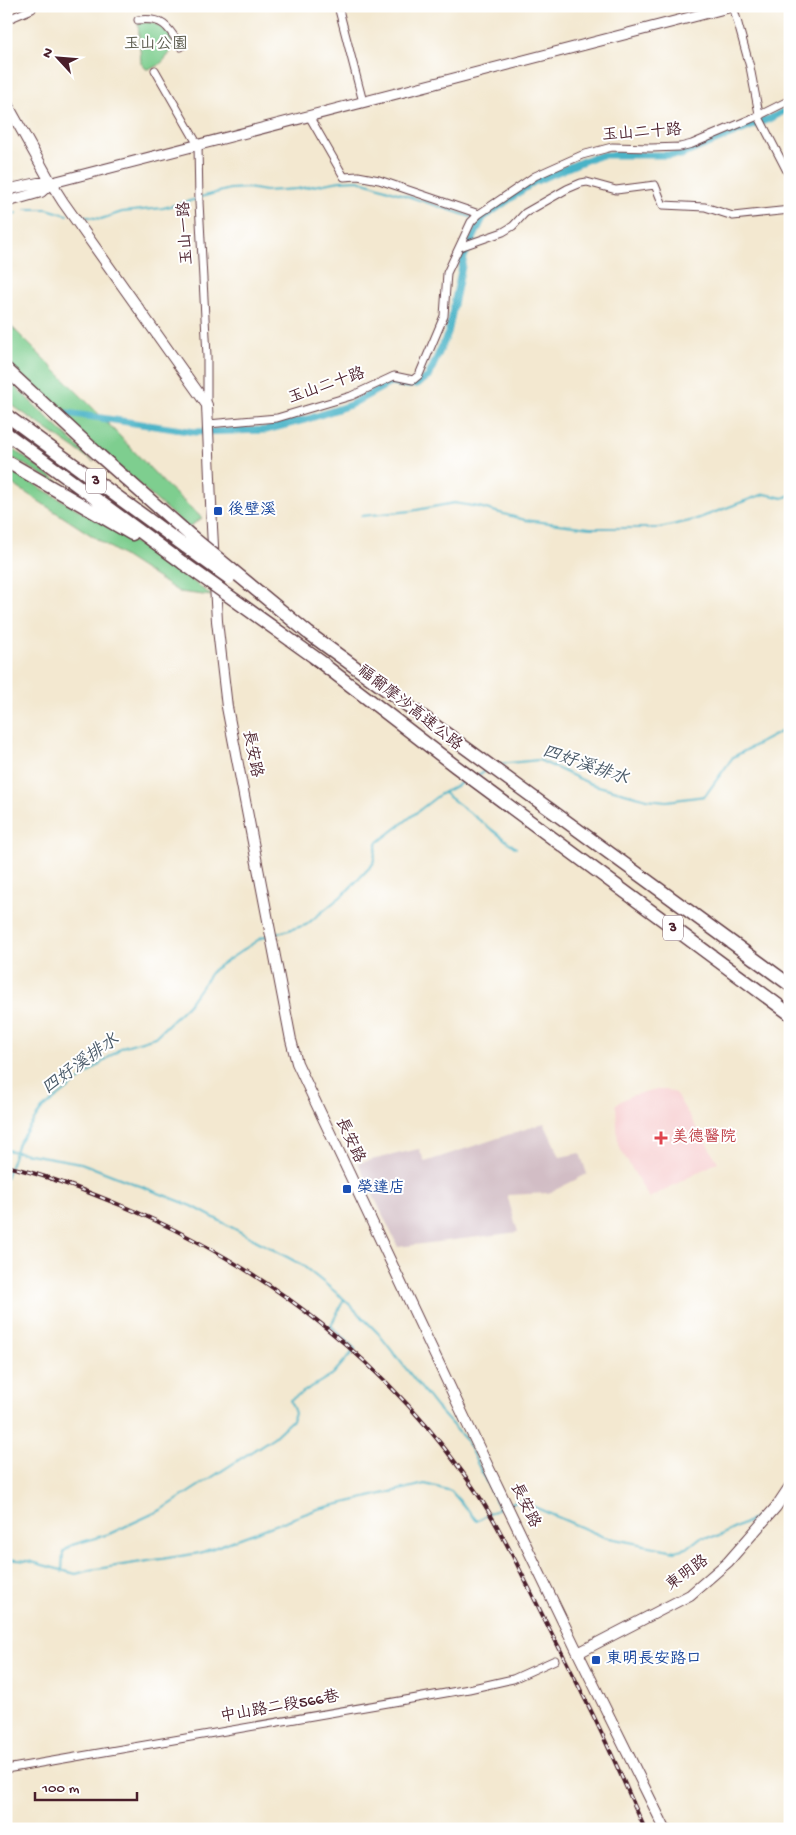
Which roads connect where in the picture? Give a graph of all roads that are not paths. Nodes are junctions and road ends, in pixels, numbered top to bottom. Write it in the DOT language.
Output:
graph roads {
  1 [pos="30,6"];
  2 [pos="338,6"];
  3 [pos="733,6"];
  4 [pos="6,20"];
  5 [pos="138,20"];
  6 [pos="182,47"];
  7 [pos="155,70"];
  8 [pos="790,100"];
  9 [pos="6,102"];
  10 [pos="363,102"];
  11 [pos="309,116"];
  12 [pos="760,117"];
  13 [pos="198,145"];
  14 [pos="39,161"];
  15 [pos="790,177"];
  16 [pos="51,183"];
  17 [pos="9,190"];
  18 [pos="18,200"];
  19 [pos="6,202"];
  20 [pos="63,202"];
  21 [pos="790,210"];
  22 [pos="477,216"];
  23 [pos="460,247"];
  24 [pos="6,369"];
  25 [pos="207,405"];
  26 [pos="6,415"];
  27 [pos="208,424"];
  28 [pos="6,433"];
  29 [pos="6,461"];
  30 [pos="189,542"];
  31 [pos="183,566"];
  32 [pos="324,664"];
  33 [pos="790,985"];
  34 [pos="790,1014"];
  35 [pos="790,1486"];
  36 [pos="578,1653"];
  37 [pos="555,1660"];
  38 [pos="6,1768"];
  39 [pos="665,1829"];
  1 -- 4 [label="street"];
  2 -- 10 [label="street"];
  3 -- 10 [label="main road"];
  3 -- 12 [label="street"];
  5 -- 6 [label="street"];
  7 -- 13 [label="street, 玉山一路"];
  8 -- 12 [label="street, 玉山二十路"];
  9 -- 14 [label="main road"];
  10 -- 11 [label="main road"];
  11 -- 13 [label="main road"];
  11 -- 22 [label="street"];
  12 -- 15 [label="street"];
  12 -- 22 [label="street, 玉山二十路"];
  13 -- 16 [label="main road"];
  13 -- 25 [label="street, 玉山一路"];
  14 -- 16 [label="main road"];
  14 -- 17 [label="main road"];
  16 -- 17 [label="main road"];
  16 -- 18 [label="main road"];
  16 -- 20 [label="main road"];
  18 -- 19 [label="main road"];
  18 -- 20 [label="main road"];
  20 -- 25 [label="main road"];
  21 -- 23 [label="street"];
  22 -- 27 [label="street, 玉山二十路"];
  24 -- 30 [label="highway"];
  25 -- 27 [label="main road, 長安路"];
  26 -- 30 [label="highway, 3"];
  27 -- 36 [label="main road, 長安路"];
  28 -- 31 [label="highway, 福爾摩沙高速公路 / 3"];
  29 -- 31 [label="highway"];
  30 -- 33 [label="highway, 福爾摩沙高速公路 / 3, bridge"];
  31 -- 32 [label="highway, 福爾摩沙高速公路 / 3, bridge"];
  31 -- 32 [label="highway"];
  32 -- 34 [label="highway, 福爾摩沙高速公路 / 3"];
  35 -- 36 [label="main road, 東明路"];
  36 -- 39 [label="main road, 長安路"];
  37 -- 38 [label="street, 中山路二段566巷"];
}
